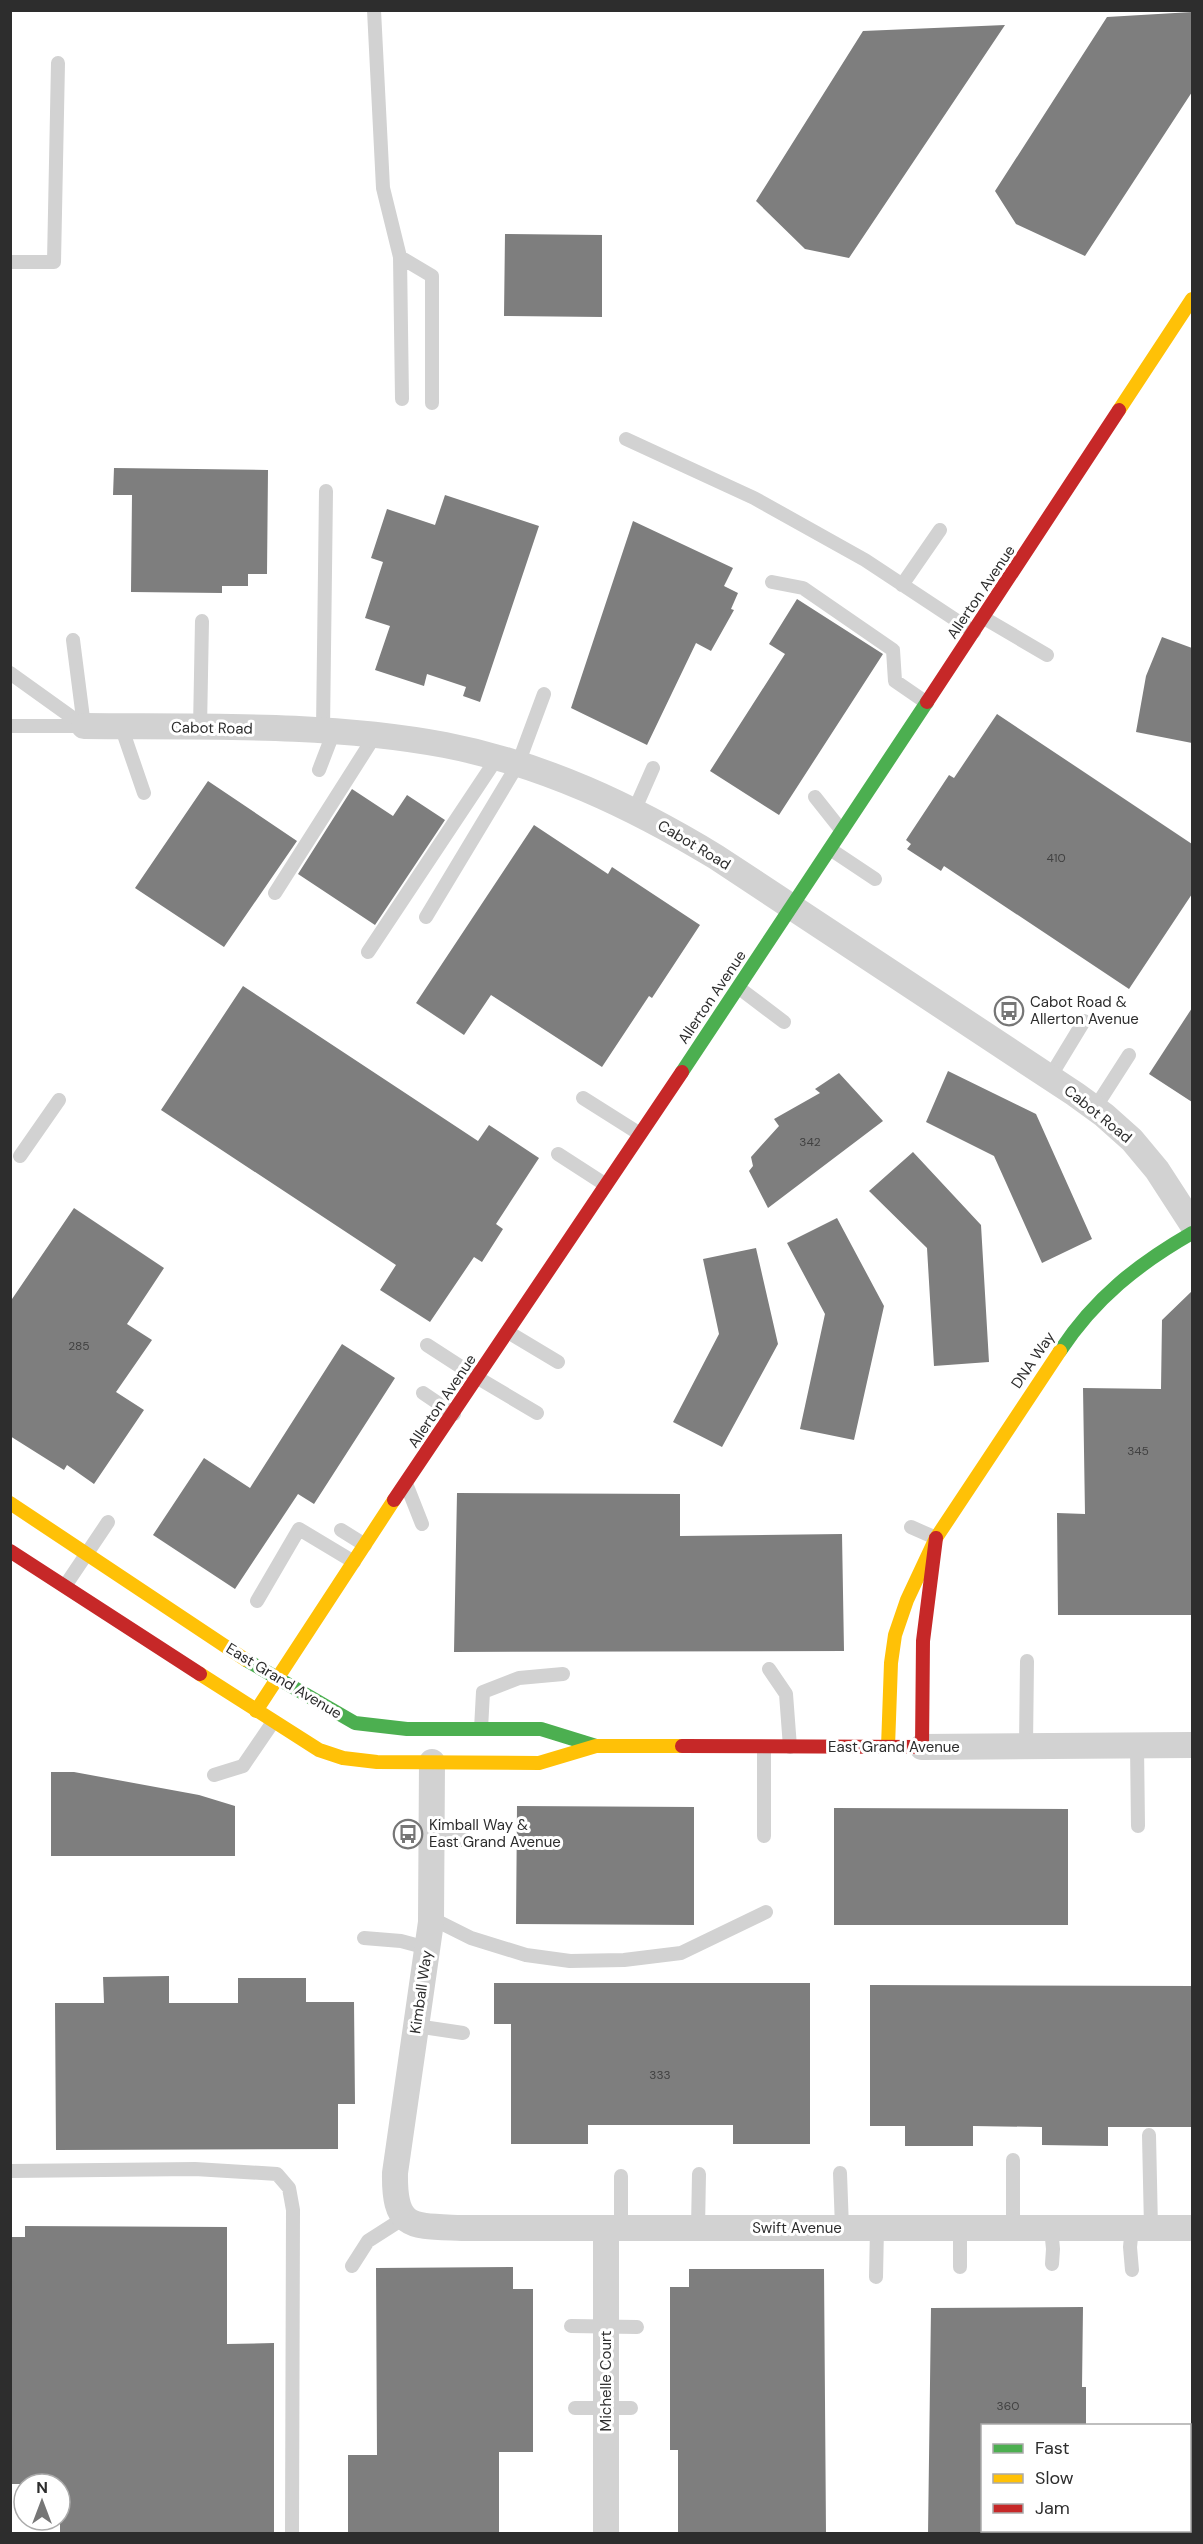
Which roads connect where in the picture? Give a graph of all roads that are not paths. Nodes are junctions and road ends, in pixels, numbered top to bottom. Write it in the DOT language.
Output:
graph roads {
  1 [pos="374,10"];
  2 [pos="58,63"];
  3 [pos="400,257"];
  4 [pos="10,262"];
  5 [pos="1192,299"];
  6 [pos="402,399"];
  7 [pos="432,403"];
  8 [pos="626,439"];
  9 [pos="327,491"];
  10 [pos="940,530"];
  11 [pos="772,582"];
  12 [pos="902,585"];
  13 [pos="984,618"];
  14 [pos="202,621"];
  15 [pos="974,632"];
  16 [pos="73,640"];
  17 [pos="1047,656"];
  18 [pos="10,673"];
  19 [pos="544,694"];
  20 [pos="927,703"];
  21 [pos="10,726"];
  22 [pos="84,726"];
  23 [pos="121,726"];
  24 [pos="200,728"];
  25 [pos="328,730"];
  26 [pos="375,735"];
  27 [pos="508,761"];
  28 [pos="653,768"];
  29 [pos="320,770"];
  30 [pos="144,793"];
  31 [pos="815,797"];
  32 [pos="634,811"];
  33 [pos="842,831"];
  34 [pos="830,849"];
  35 [pos="875,879"];
  36 [pos="275,892"];
  37 [pos="792,906"];
  38 [pos="426,917"];
  39 [pos="368,952"];
  40 [pos="739,988"];
  41 [pos="1084,1021"];
  42 [pos="784,1022"];
  43 [pos="1129,1055"];
  44 [pos="1050,1077"];
  45 [pos="583,1098"];
  46 [pos="59,1100"];
  47 [pos="1095,1108"];
  48 [pos="640,1134"];
  49 [pos="558,1154"];
  50 [pos="20,1156"];
  51 [pos="606,1185"];
  52 [pos="1192,1224"];
  53 [pos="1192,1233"];
  54 [pos="508,1332"];
  55 [pos="427,1345"];
  56 [pos="558,1362"];
  57 [pos="477,1378"];
  58 [pos="423,1393"];
  59 [pos="537,1413"];
  60 [pos="454,1414"];
  61 [pos="406,1484"];
  62 [pos="10,1503"];
  63 [pos="108,1522"];
  64 [pos="422,1524"];
  65 [pos="911,1527"];
  66 [pos="341,1530"];
  67 [pos="936,1538"];
  68 [pos="365,1545"];
  69 [pos="10,1551"];
  70 [pos="87,1554"];
  71 [pos="354,1562"];
  72 [pos="65,1587"];
  73 [pos="257,1601"];
  74 [pos="1027,1660"];
  75 [pos="769,1670"];
  76 [pos="563,1674"];
  77 [pos="277,1678"];
  78 [pos="256,1711"];
  79 [pos="273,1722"];
  80 [pos="481,1729"];
  81 [pos="1192,1745"];
  82 [pos="596,1746"];
  83 [pos="1026,1746"];
  84 [pos="1137,1746"];
  85 [pos="764,1747"];
  86 [pos="790,1747"];
  87 [pos="888,1747"];
  88 [pos="922,1747"];
  89 [pos="432,1762"];
  90 [pos="214,1775"];
  91 [pos="1138,1826"];
  92 [pos="764,1836"];
  93 [pos="432,1840"];
  94 [pos="468,1840"];
  95 [pos="766,1912"];
  96 [pos="431,1918"];
  97 [pos="364,1938"];
  98 [pos="427,1948"];
  99 [pos="416,2026"];
  100 [pos="463,2033"];
  101 [pos="1149,2135"];
  102 [pos="1013,2160"];
  103 [pos="10,2171"];
  104 [pos="840,2173"];
  105 [pos="699,2174"];
  106 [pos="621,2176"];
  107 [pos="404,2218"];
  108 [pos="614,2228"];
  109 [pos="698,2228"];
  110 [pos="842,2228"];
  111 [pos="877,2228"];
  112 [pos="960,2228"];
  113 [pos="1013,2228"];
  114 [pos="1051,2228"];
  115 [pos="1142,2228"];
  116 [pos="1192,2228"];
  117 [pos="1052,2264"];
  118 [pos="352,2266"];
  119 [pos="960,2267"];
  120 [pos="1132,2270"];
  121 [pos="876,2277"];
  122 [pos="570,2326"];
  123 [pos="606,2326"];
  124 [pos="637,2327"];
  125 [pos="575,2408"];
  126 [pos="619,2408"];
  127 [pos="292,2534"];
  128 [pos="606,2534"];
  1 -- 3 [label="lane"];
  2 -- 4 [label="lane"];
  3 -- 6 [label="lane"];
  3 -- 7 [label="lane"];
  5 -- 13 [label="main road, Allerton Avenue"];
  8 -- 12 [label="lane"];
  9 -- 25 [label="lane"];
  10 -- 12 [label="lane"];
  11 -- 20 [label="lane"];
  12 -- 15 [label="lane"];
  13 -- 15 [label="main road, Allerton Avenue"];
  13 -- 17 [label="lane"];
  14 -- 24 [label="lane"];
  15 -- 20 [label="main road, Allerton Avenue"];
  16 -- 22 [label="lane"];
  18 -- 22 [label="lane"];
  19 -- 27 [label="lane"];
  20 -- 33 [label="main road, Allerton Avenue"];
  21 -- 22 [label="lane"];
  22 -- 23 [label="street, Cabot Road"];
  23 -- 24 [label="street, Cabot Road"];
  23 -- 30 [label="lane"];
  24 -- 25 [label="street, Cabot Road"];
  25 -- 26 [label="street, Cabot Road"];
  25 -- 29 [label="lane"];
  26 -- 27 [label="street, Cabot Road"];
  26 -- 36 [label="lane"];
  27 -- 32 [label="street, Cabot Road"];
  27 -- 38 [label="lane"];
  27 -- 39 [label="lane"];
  28 -- 32 [label="lane"];
  31 -- 33 [label="lane"];
  32 -- 37 [label="street, Cabot Road"];
  33 -- 34 [label="main road, Allerton Avenue"];
  34 -- 35 [label="lane"];
  34 -- 37 [label="main road, Allerton Avenue"];
  37 -- 40 [label="main road, Allerton Avenue"];
  37 -- 44 [label="street, Cabot Road"];
  40 -- 42 [label="lane"];
  40 -- 48 [label="main road, Allerton Avenue"];
  41 -- 44 [label="lane"];
  43 -- 47 [label="lane"];
  44 -- 47 [label="street, Cabot Road"];
  45 -- 48 [label="lane"];
  46 -- 50 [label="lane"];
  47 -- 52 [label="street, Cabot Road"];
  48 -- 51 [label="main road, Allerton Avenue"];
  49 -- 51 [label="lane"];
  51 -- 54 [label="main road, Allerton Avenue"];
  53 -- 67 [label="main road, DNA Way"];
  54 -- 56 [label="lane"];
  54 -- 57 [label="main road, Allerton Avenue"];
  55 -- 57 [label="lane"];
  57 -- 59 [label="lane"];
  57 -- 60 [label="main road, Allerton Avenue"];
  58 -- 60 [label="lane"];
  60 -- 61 [label="main road, Allerton Avenue"];
  61 -- 64 [label="lane"];
  61 -- 68 [label="main road, Allerton Avenue"];
  62 -- 70 [label="main road, East Grand Avenue"];
  63 -- 70 [label="lane"];
  65 -- 67 [label="lane"];
  66 -- 68 [label="lane"];
  67 -- 87 [label="main road, DNA Way"];
  67 -- 88 [label="main road, DNA Way"];
  68 -- 71 [label="main road, Allerton Avenue"];
  69 -- 72 [label="main road, East Grand Avenue"];
  70 -- 72 [label="lane"];
  70 -- 77 [label="main road, East Grand Avenue"];
  71 -- 73 [label="lane"];
  71 -- 77 [label="main road, Allerton Avenue"];
  72 -- 78 [label="main road, East Grand Avenue"];
  74 -- 83 [label="lane"];
  75 -- 86 [label="lane"];
  76 -- 80 [label="lane"];
  77 -- 78 [label="main road, Allerton Avenue"];
  77 -- 80 [label="main road, East Grand Avenue"];
  78 -- 79 [label="main road, East Grand Avenue"];
  79 -- 89 [label="main road, East Grand Avenue"];
  79 -- 90 [label="lane"];
  80 -- 82 [label="main road, East Grand Avenue"];
  81 -- 84 [label="street, East Grand Avenue"];
  82 -- 85 [label="main road, East Grand Avenue"];
  82 -- 89 [label="main road, East Grand Avenue"];
  83 -- 84 [label="street, East Grand Avenue"];
  83 -- 88 [label="street, East Grand Avenue"];
  84 -- 91 [label="lane"];
  85 -- 86 [label="main road, East Grand Avenue"];
  85 -- 92 [label="lane"];
  86 -- 87 [label="main road, East Grand Avenue"];
  87 -- 88 [label="main road, East Grand Avenue"];
  89 -- 93 [label="street, Kimball Way"];
  93 -- 94 [label="lane"];
  93 -- 96 [label="street, Kimball Way"];
  95 -- 96 [label="lane"];
  96 -- 98 [label="street, Kimball Way"];
  97 -- 98 [label="lane"];
  98 -- 99 [label="street, Kimball Way"];
  99 -- 100 [label="lane"];
  99 -- 107 [label="street, Kimball Way"];
  101 -- 115 [label="lane"];
  102 -- 113 [label="lane"];
  103 -- 127 [label="lane"];
  104 -- 110 [label="lane"];
  105 -- 109 [label="lane"];
  106 -- 108 [label="lane"];
  107 -- 108 [label="street, Swift Avenue"];
  107 -- 118 [label="lane"];
  108 -- 109 [label="street, Swift Avenue"];
  108 -- 123 [label="street, Michelle Court"];
  109 -- 110 [label="street, Swift Avenue"];
  110 -- 111 [label="street, Swift Avenue"];
  111 -- 112 [label="street, Swift Avenue"];
  111 -- 121 [label="lane"];
  112 -- 113 [label="street, Swift Avenue"];
  112 -- 119 [label="lane"];
  113 -- 114 [label="street, Swift Avenue"];
  114 -- 115 [label="street, Swift Avenue"];
  114 -- 117 [label="lane"];
  115 -- 116 [label="street, Swift Avenue"];
  115 -- 120 [label="lane"];
  122 -- 123 [label="lane"];
  123 -- 124 [label="lane"];
  123 -- 126 [label="street, Michelle Court"];
  125 -- 126 [label="lane"];
  126 -- 128 [label="street, Michelle Court"];
}
